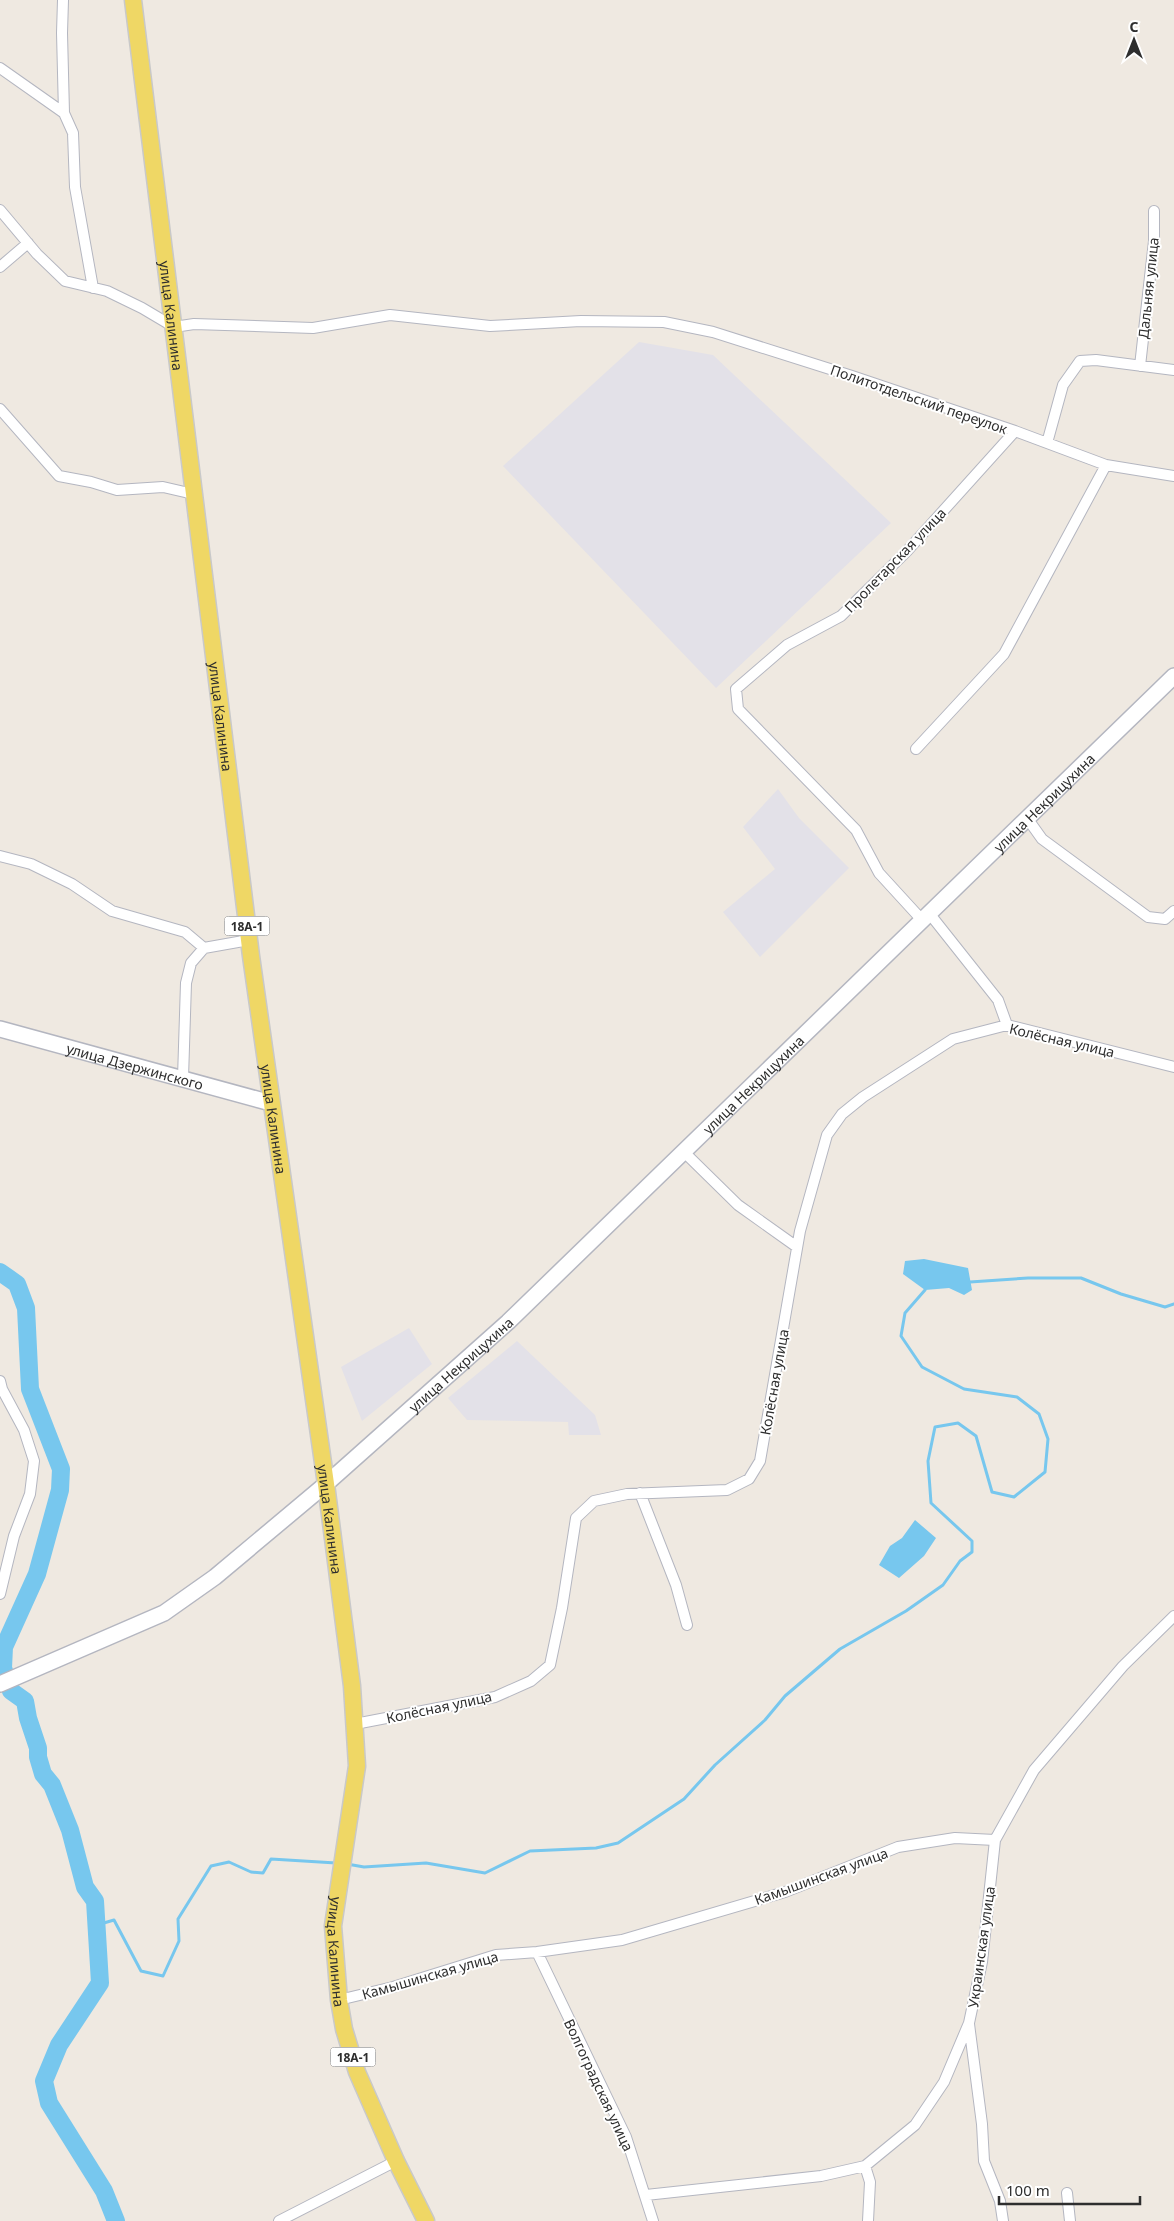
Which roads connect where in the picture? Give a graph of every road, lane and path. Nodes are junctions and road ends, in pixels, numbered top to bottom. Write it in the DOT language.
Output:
graph roads {
  1 [pos="63,0"];
  2 [pos="133,0"];
  3 [pos="0,68"];
  4 [pos="64,113"];
  5 [pos="0,210"];
  6 [pos="1154,211"];
  7 [pos="28,243"];
  8 [pos="0,266"];
  9 [pos="93,288"];
  10 [pos="174,327"];
  11 [pos="1140,366"];
  12 [pos="1174,370"];
  13 [pos="0,409"];
  14 [pos="1015,431"];
  15 [pos="1047,443"];
  16 [pos="1106,465"];
  17 [pos="1174,476"];
  18 [pos="195,499"];
  19 [pos="1174,676"];
  20 [pos="916,749"];
  21 [pos="1026,818"];
  22 [pos="0,856"];
  23 [pos="1174,911"];
  24 [pos="925,916"];
  25 [pos="249,940"];
  26 [pos="204,948"];
  27 [pos="1007,1025"];
  28 [pos="0,1029"];
  29 [pos="1174,1066"];
  30 [pos="183,1078"];
  31 [pos="271,1103"];
  32 [pos="684,1152"];
  33 [pos="797,1248"];
  34 [pos="1,1387"];
  35 [pos="326,1484"];
  36 [pos="640,1493"];
  37 [pos="0,1594"];
  38 [pos="1174,1616"];
  39 [pos="687,1625"];
  40 [pos="0,1684"];
  41 [pos="355,1724"];
  42 [pos="995,1840"];
  43 [pos="536,1952"];
  44 [pos="339,2000"];
  45 [pos="970,2023"];
  46 [pos="396,2162"];
  47 [pos="865,2166"];
  48 [pos="1067,2194"];
  49 [pos="646,2195"];
  50 [pos="279,2221"];
  51 [pos="426,2221"];
  52 [pos="653,2221"];
  53 [pos="868,2221"];
  54 [pos="1003,2221"];
  55 [pos="1070,2221"];
  1 -- 4 [label="street"];
  2 -- 10 [label="main road, улица Калинина / 18А-1"];
  3 -- 4 [label="street"];
  4 -- 9 [label="street"];
  5 -- 7 [label="street"];
  6 -- 11 [label="street, Дальняя улица"];
  7 -- 8 [label="street"];
  7 -- 9 [label="street"];
  9 -- 10 [label="street"];
  10 -- 14 [label="street, Политотдельский переулок"];
  10 -- 18 [label="main road, улица Калинина / 18А-1"];
  11 -- 12 [label="street"];
  11 -- 15 [label="street"];
  13 -- 18 [label="street"];
  14 -- 15 [label="street, Политотдельский переулок"];
  14 -- 24 [label="street, Пролетарская улица"];
  15 -- 16 [label="street, Политотдельский переулок"];
  16 -- 17 [label="street, Политотдельский переулок"];
  16 -- 20 [label="street"];
  18 -- 25 [label="main road, улица Калинина / 18А-1"];
  19 -- 21 [label="street, улица Некрицухина"];
  21 -- 23 [label="street"];
  21 -- 24 [label="street, улица Некрицухина"];
  22 -- 26 [label="street"];
  24 -- 27 [label="street"];
  24 -- 32 [label="street, улица Некрицухина"];
  25 -- 26 [label="street"];
  25 -- 31 [label="main road, улица Калинина / 18А-1"];
  26 -- 30 [label="street"];
  27 -- 29 [label="street, Колёсная улица"];
  27 -- 33 [label="street, Колёсная улица"];
  28 -- 30 [label="street, улица Дзержинского"];
  30 -- 31 [label="street, улица Дзержинского"];
  31 -- 35 [label="main road, улица Калинина / 18А-1"];
  32 -- 33 [label="street"];
  32 -- 35 [label="street, улица Некрицухина"];
  33 -- 36 [label="street, Колёсная улица"];
  34 -- 37 [label="street"];
  35 -- 40 [label="street, улица Некрицухина"];
  35 -- 41 [label="main road, улица Калинина / 18А-1"];
  36 -- 39 [label="street"];
  36 -- 41 [label="street, Колёсная улица"];
  38 -- 42 [label="street"];
  41 -- 44 [label="main road, улица Калинина / 18А-1"];
  42 -- 43 [label="street, Камышинская улица"];
  42 -- 45 [label="street, Украинская улица"];
  43 -- 44 [label="street, Камышинская улица"];
  43 -- 49 [label="street, Волгоградская улица"];
  44 -- 46 [label="main road, улица Калинина / 18А-1"];
  45 -- 47 [label="street, Украинская улица"];
  45 -- 54 [label="street"];
  46 -- 50 [label="street"];
  46 -- 51 [label="main road, улица Калинина / 18А-1"];
  47 -- 49 [label="street, Украинская улица"];
  47 -- 53 [label="street"];
  48 -- 55 [label="street"];
  49 -- 52 [label="street, Волгоградская улица"];
}
